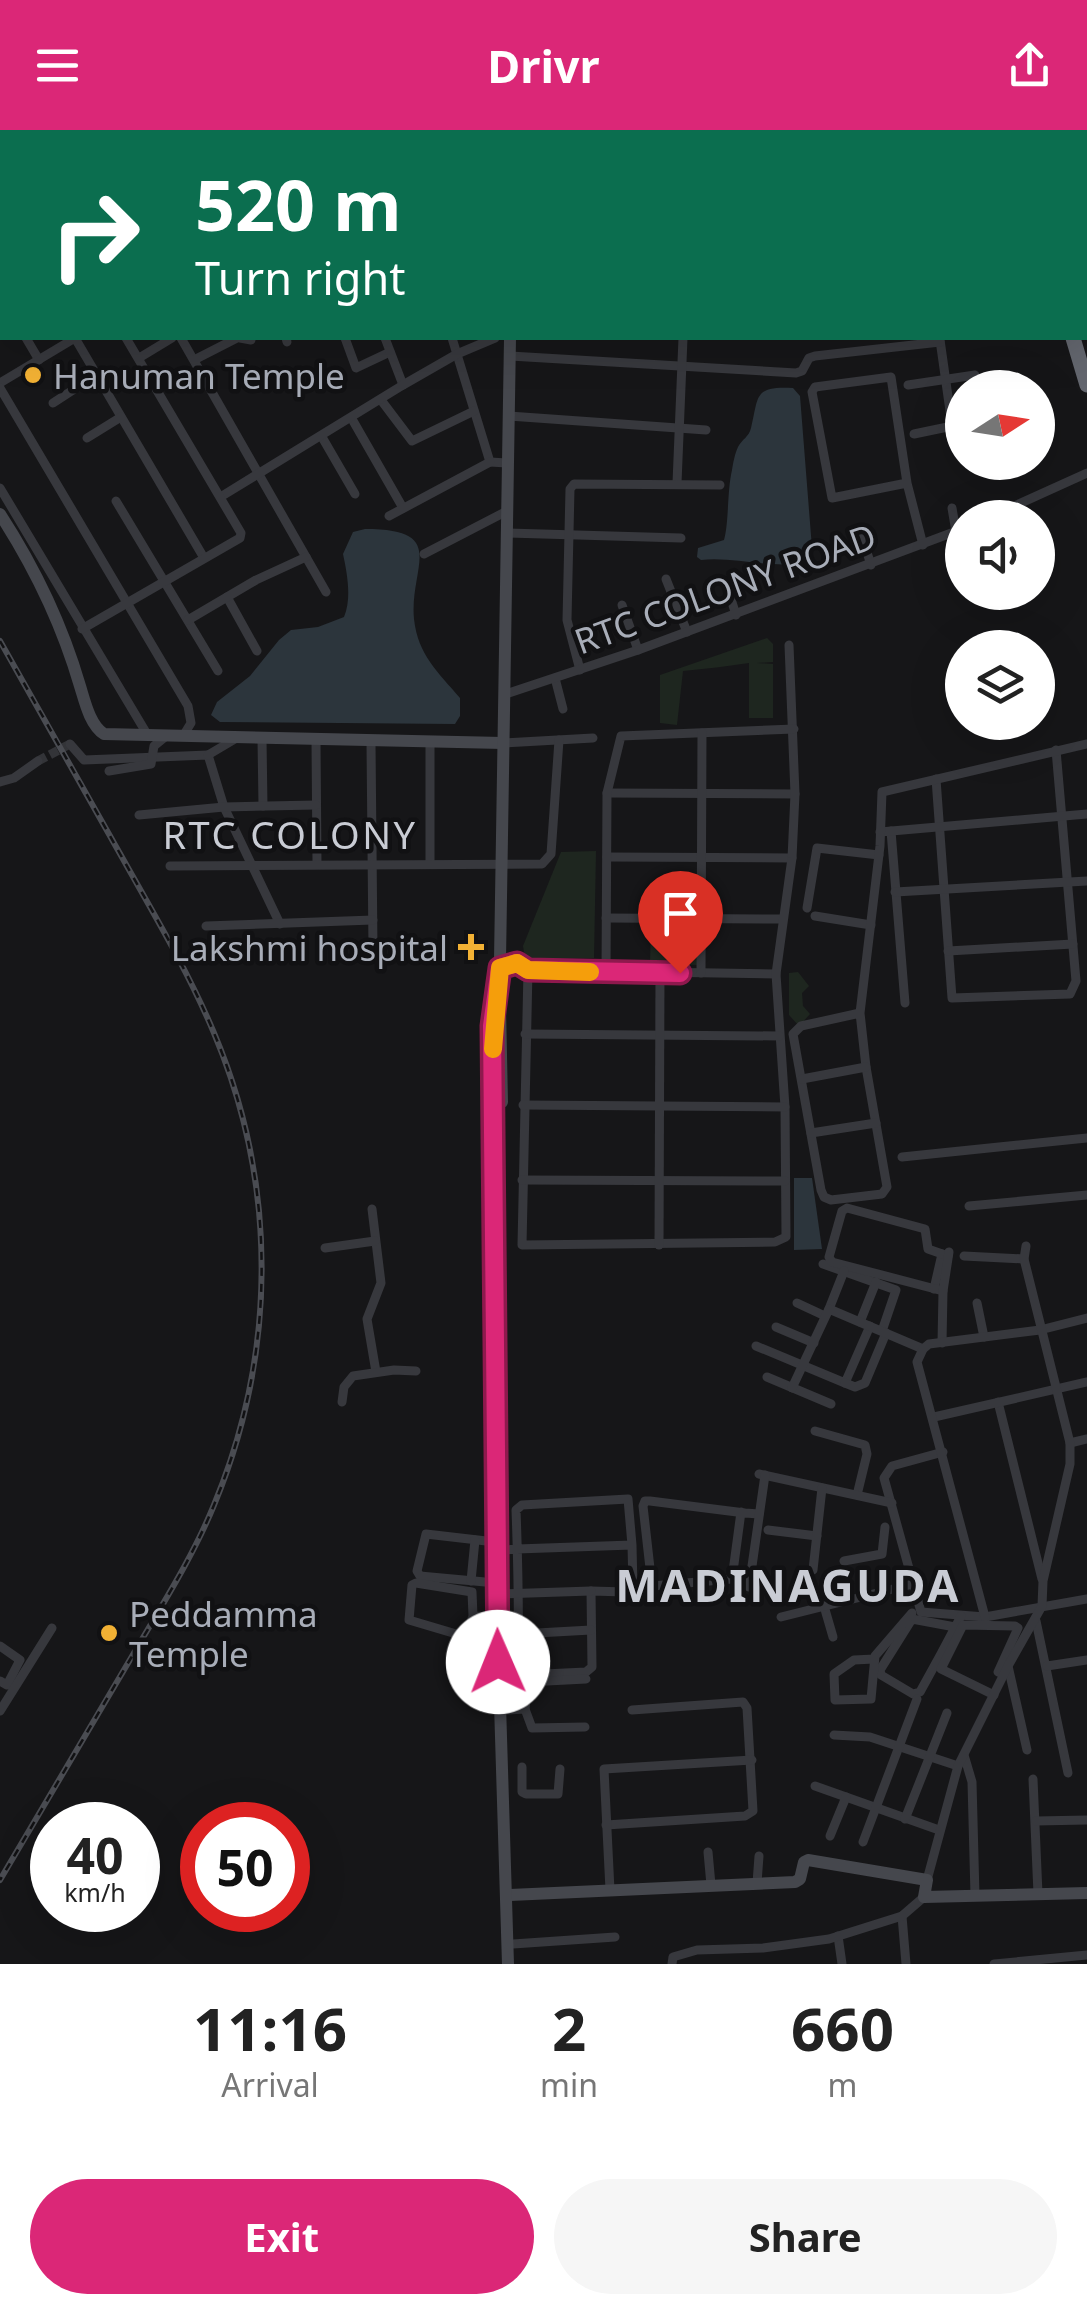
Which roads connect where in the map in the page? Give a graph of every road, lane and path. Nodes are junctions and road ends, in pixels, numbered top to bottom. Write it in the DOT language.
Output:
graph roads {
  1 [pos="27,340"];
  2 [pos="72,340"];
  3 [pos="76,340"];
  4 [pos="127,340"];
  5 [pos="169,340"];
  6 [pos="181,340"];
  7 [pos="239,340"];
  8 [pos="346,340"];
  9 [pos="387,340"];
  10 [pos="452,340"];
  11 [pos="490,340"];
  12 [pos="510,340"];
  13 [pos="683,340"];
  14 [pos="940,340"];
  15 [pos="1074,340"];
  16 [pos="390,352"];
  17 [pos="456,354"];
  18 [pos="510,356"];
  19 [pos="138,358"];
  20 [pos="39,360"];
  21 [pos="194,360"];
  22 [pos="681,366"];
  23 [pos="96,375"];
  24 [pos="945,380"];
  25 [pos="402,385"];
  26 [pos="908,385"];
  27 [pos="1087,385"];
  28 [pos="0,386"];
  29 [pos="381,400"];
  30 [pos="53,403"];
  31 [pos="474,412"];
  32 [pos="509,416"];
  33 [pos="121,417"];
  34 [pos="352,419"];
  35 [pos="680,428"];
  36 [pos="945,428"];
  37 [pos="706,430"];
  38 [pos="914,434"];
  39 [pos="322,436"];
  40 [pos="87,438"];
  41 [pos="490,462"];
  42 [pos="507,463"];
  43 [pos="1087,473"];
  44 [pos="260,474"];
  45 [pos="907,483"];
  46 [pos="677,484"];
  47 [pos="720,485"];
  48 [pos="0,488"];
  49 [pos="356,494"];
  50 [pos="222,496"];
  51 [pos="1028,500"];
  52 [pos="116,501"];
  53 [pos="404,508"];
  54 [pos="4,512"];
  55 [pos="508,512"];
  56 [pos="389,516"];
  57 [pos="860,530"];
  58 [pos="19,533"];
  59 [pos="508,533"];
  60 [pos="568,534"];
  61 [pos="945,536"];
  62 [pos="680,538"];
  63 [pos="923,546"];
  64 [pos="424,554"];
  65 [pos="306,557"];
  66 [pos="204,558"];
  67 [pos="872,565"];
  68 [pos="666,579"];
  69 [pos="165,581"];
  70 [pos="726,583"];
  71 [pos="326,592"];
  72 [pos="227,597"];
  73 [pos="127,602"];
  74 [pos="622,605"];
  75 [pos="736,614"];
  76 [pos="188,620"];
  77 [pos="82,629"];
  78 [pos="687,632"];
  79 [pos="788,645"];
  80 [pos="638,650"];
  81 [pos="257,651"];
  82 [pos="580,670"];
  83 [pos="218,671"];
  84 [pos="555,678"];
  85 [pos="506,694"];
  86 [pos="563,709"];
  87 [pos="794,730"];
  88 [pos="702,733"];
  89 [pos="147,734"];
  90 [pos="167,735"];
  91 [pos="183,736"];
  92 [pos="593,738"];
  93 [pos="234,739"];
  94 [pos="262,739"];
  95 [pos="316,740"];
  96 [pos="560,740"];
  97 [pos="371,742"];
  98 [pos="430,743"];
  99 [pos="503,743"];
  100 [pos="70,744"];
  101 [pos="1087,744"];
  102 [pos="1056,750"];
  103 [pos="154,756"];
  104 [pos="208,756"];
  105 [pos="38,762"];
  106 [pos="109,772"];
  107 [pos="936,778"];
  108 [pos="0,782"];
  109 [pos="606,793"];
  110 [pos="701,794"];
  111 [pos="795,794"];
  112 [pos="316,805"];
  113 [pos="263,806"];
  114 [pos="224,807"];
  115 [pos="1087,814"];
  116 [pos="139,815"];
  117 [pos="1062,817"];
  118 [pos="939,828"];
  119 [pos="885,831"];
  120 [pos="879,855"];
  121 [pos="607,856"];
  122 [pos="701,857"];
  123 [pos="792,858"];
  124 [pos="317,864"];
  125 [pos="372,864"];
  126 [pos="430,864"];
  127 [pos="253,865"];
  128 [pos="502,865"];
  129 [pos="170,866"];
  130 [pos="1087,881"];
  131 [pos="1067,882"];
  132 [pos="942,889"];
  133 [pos="896,892"];
  134 [pos="807,908"];
  135 [pos="815,916"];
  136 [pos="606,918"];
  137 [pos="701,919"];
  138 [pos="782,919"];
  139 [pos="373,920"];
  140 [pos="280,924"];
  141 [pos="871,925"];
  142 [pos="206,926"];
  143 [pos="1072,944"];
  144 [pos="373,950"];
  145 [pos="948,951"];
  146 [pos="502,968"];
  147 [pos="526,970"];
  148 [pos="606,973"];
  149 [pos="660,973"];
  150 [pos="701,974"];
  151 [pos="776,974"];
  152 [pos="905,1004"];
  153 [pos="860,1012"];
  154 [pos="525,1034"];
  155 [pos="659,1035"];
  156 [pos="779,1036"];
  157 [pos="866,1067"];
  158 [pos="802,1079"];
  159 [pos="523,1105"];
  160 [pos="659,1106"];
  161 [pos="786,1107"];
  162 [pos="876,1123"];
  163 [pos="811,1133"];
  164 [pos="1087,1138"];
  165 [pos="902,1157"];
  166 [pos="522,1180"];
  167 [pos="659,1181"];
  168 [pos="785,1182"];
  169 [pos="1087,1195"];
  170 [pos="969,1206"];
  171 [pos="372,1209"];
  172 [pos="376,1241"];
  173 [pos="658,1245"];
  174 [pos="1026,1246"];
  175 [pos="325,1248"];
  176 [pos="964,1256"];
  177 [pos="1024,1260"];
  178 [pos="823,1264"];
  179 [pos="844,1271"];
  180 [pos="876,1282"];
  181 [pos="939,1290"];
  182 [pos="797,1303"];
  183 [pos="977,1303"];
  184 [pos="827,1313"];
  185 [pos="1087,1318"];
  186 [pos="865,1324"];
  187 [pos="776,1327"];
  188 [pos="1040,1330"];
  189 [pos="884,1332"];
  190 [pos="984,1337"];
  191 [pos="814,1343"];
  192 [pos="942,1343"];
  193 [pos="756,1346"];
  194 [pos="923,1349"];
  195 [pos="804,1365"];
  196 [pos="416,1371"];
  197 [pos="376,1372"];
  198 [pos="766,1377"];
  199 [pos="1087,1382"];
  200 [pos="844,1383"];
  201 [pos="792,1388"];
  202 [pos="1057,1389"];
  203 [pos="342,1402"];
  204 [pos="998,1402"];
  205 [pos="831,1404"];
  206 [pos="934,1416"];
  207 [pos="815,1431"];
  208 [pos="1087,1439"];
  209 [pos="1070,1443"];
  210 [pos="943,1452"];
  211 [pos="822,1488"];
  212 [pos="856,1496"];
  213 [pos="892,1503"];
  214 [pos="741,1512"];
  215 [pos="759,1514"];
  216 [pos="768,1530"];
  217 [pos="900,1535"];
  218 [pos="817,1536"];
  219 [pos="474,1540"];
  220 [pos="632,1544"];
  221 [pos="505,1547"];
  222 [pos="844,1561"];
  223 [pos="734,1569"];
  224 [pos="752,1570"];
  225 [pos="814,1570"];
  226 [pos="471,1581"];
  227 [pos="1043,1582"];
  228 [pos="912,1584"];
  229 [pos="750,1587"];
  230 [pos="506,1590"];
  231 [pos="590,1591"];
  232 [pos="1087,1599"];
  233 [pos="824,1606"];
  234 [pos="1042,1606"];
  235 [pos="918,1608"];
  236 [pos="473,1616"];
  237 [pos="962,1616"];
  238 [pos="497,1617"];
  239 [pos="781,1617"];
  240 [pos="985,1617"];
  241 [pos="1036,1621"];
  242 [pos="956,1627"];
  243 [pos="592,1630"];
  244 [pos="45,1632"];
  245 [pos="519,1634"];
  246 [pos="833,1637"];
  247 [pos="0,1646"];
  248 [pos="874,1660"];
  249 [pos="1087,1660"];
  250 [pos="1047,1666"];
  251 [pos="20,1670"];
  252 [pos="1003,1671"];
  253 [pos="586,1680"];
  254 [pos="990,1694"];
  255 [pos="4,1695"];
  256 [pos="917,1699"];
  257 [pos="525,1709"];
  258 [pos="506,1710"];
  259 [pos="632,1710"];
  260 [pos="947,1713"];
  261 [pos="585,1728"];
  262 [pos="502,1734"];
  263 [pos="834,1735"];
  264 [pos="900,1745"];
  265 [pos="1027,1750"];
  266 [pos="930,1755"];
  267 [pos="964,1755"];
  268 [pos="752,1760"];
  269 [pos="958,1766"];
  270 [pos="522,1767"];
  271 [pos="560,1769"];
  272 [pos="1068,1773"];
  273 [pos="1032,1778"];
  274 [pos="815,1786"];
  275 [pos="515,1788"];
  276 [pos="846,1797"];
  277 [pos="874,1807"];
  278 [pos="906,1818"];
  279 [pos="1087,1820"];
  280 [pos="1036,1821"];
  281 [pos="606,1825"];
  282 [pos="938,1830"];
  283 [pos="830,1836"];
  284 [pos="862,1842"];
  285 [pos="708,1852"];
  286 [pos="759,1856"];
  287 [pos="928,1880"];
  288 [pos="756,1884"];
  289 [pos="711,1885"];
  290 [pos="610,1890"];
  291 [pos="1087,1893"];
  292 [pos="1038,1894"];
  293 [pos="510,1896"];
  294 [pos="924,1896"];
  295 [pos="975,1896"];
  296 [pos="902,1916"];
  297 [pos="838,1936"];
  298 [pos="614,1937"];
  299 [pos="512,1944"];
  300 [pos="1087,1954"];
  301 [pos="511,1964"];
  302 [pos="672,1964"];
  303 [pos="842,1964"];
  304 [pos="906,1964"];
  305 [pos="994,1964"];
  1 -- 20 [label="street"];
  2 -- 20 [label="street"];
  3 -- 23 [label="street"];
  4 -- 19 [label="street"];
  5 -- 19 [label="street"];
  6 -- 21 [label="street"];
  7 -- 21 [label="street"];
  8 -- 16 [label="street"];
  9 -- 16 [label="street"];
  10 -- 17 [label="street"];
  11 -- 17 [label="street"];
  12 -- 18 [label="main road"];
  13 -- 22 [label="street"];
  14 -- 22 [label="street"];
  14 -- 24 [label="street"];
  15 -- 27 [label="highway"];
  16 -- 25 [label="street"];
  17 -- 25 [label="street"];
  17 -- 31 [label="street"];
  18 -- 22 [label="street"];
  18 -- 32 [label="main road"];
  19 -- 50 [label="street"];
  20 -- 28 [label="street"];
  21 -- 44 [label="street"];
  22 -- 35 [label="street"];
  23 -- 30 [label="street"];
  23 -- 33 [label="street"];
  24 -- 26 [label="street"];
  25 -- 29 [label="street"];
  28 -- 73 [label="street"];
  29 -- 31 [label="street"];
  29 -- 34 [label="street"];
  31 -- 41 [label="street"];
  32 -- 35 [label="street"];
  32 -- 42 [label="main road"];
  33 -- 40 [label="street"];
  33 -- 66 [label="street"];
  34 -- 39 [label="street"];
  34 -- 53 [label="street"];
  35 -- 37 [label="street"];
  35 -- 46 [label="street"];
  36 -- 38 [label="street"];
  39 -- 44 [label="street"];
  39 -- 49 [label="street"];
  41 -- 42 [label="street"];
  41 -- 53 [label="street"];
  42 -- 55 [label="main road"];
  43 -- 51 [label="street"];
  44 -- 50 [label="street"];
  44 -- 65 [label="street"];
  45 -- 45 [label="street"];
  45 -- 63 [label="street"];
  46 -- 47 [label="street"];
  46 -- 60 [label="street"];
  48 -- 54 [label="street"];
  50 -- 66 [label="street"];
  52 -- 69 [label="street"];
  53 -- 56 [label="street"];
  54 -- 58 [label="main road"];
  55 -- 59 [label="main road"];
  55 -- 64 [label="street"];
  57 -- 67 [label="street"];
  58 -- 77 [label="street"];
  58 -- 89 [label="main road"];
  59 -- 60 [label="street"];
  59 -- 85 [label="main road"];
  60 -- 62 [label="street"];
  60 -- 82 [label="street"];
  61 -- 63 [label="street, RTC COLONY ROAD"];
  63 -- 67 [label="street, RTC COLONY ROAD"];
  65 -- 71 [label="street"];
  65 -- 72 [label="street"];
  66 -- 69 [label="street"];
  67 -- 75 [label="street, RTC COLONY ROAD"];
  68 -- 78 [label="street"];
  69 -- 73 [label="street"];
  69 -- 76 [label="street"];
  70 -- 75 [label="street"];
  72 -- 76 [label="street"];
  72 -- 81 [label="street"];
  73 -- 77 [label="street"];
  73 -- 91 [label="street"];
  74 -- 80 [label="street"];
  75 -- 78 [label="street, RTC COLONY ROAD"];
  76 -- 83 [label="street"];
  77 -- 89 [label="street"];
  78 -- 80 [label="street, RTC COLONY ROAD"];
  79 -- 87 [label="street"];
  80 -- 82 [label="street, RTC COLONY ROAD"];
  82 -- 84 [label="street, RTC COLONY ROAD"];
  84 -- 85 [label="street, RTC COLONY ROAD"];
  84 -- 86 [label="street"];
  85 -- 99 [label="main road"];
  87 -- 88 [label="street"];
  87 -- 111 [label="street"];
  88 -- 109 [label="street"];
  88 -- 110 [label="street"];
  89 -- 90 [label="main road"];
  90 -- 91 [label="main road"];
  90 -- 103 [label="street"];
  91 -- 93 [label="main road"];
  92 -- 96 [label="street"];
  93 -- 94 [label="main road"];
  93 -- 104 [label="street"];
  94 -- 95 [label="main road"];
  94 -- 113 [label="street"];
  95 -- 97 [label="main road"];
  95 -- 112 [label="street"];
  96 -- 99 [label="street"];
  96 -- 128 [label="street"];
  97 -- 98 [label="main road"];
  97 -- 125 [label="street"];
  98 -- 99 [label="main road"];
  98 -- 126 [label="street"];
  99 -- 128 [label="main road"];
  100 -- 103 [label="street"];
  101 -- 102 [label="street"];
  102 -- 107 [label="street"];
  102 -- 117 [label="street"];
  103 -- 104 [label="street"];
  103 -- 106 [label="street"];
  104 -- 114 [label="street"];
  105 -- 108 [label="street"];
  107 -- 118 [label="street"];
  107 -- 119 [label="street"];
  109 -- 110 [label="street"];
  109 -- 121 [label="street"];
  110 -- 111 [label="street"];
  110 -- 122 [label="street"];
  111 -- 123 [label="street"];
  112 -- 113 [label="street"];
  112 -- 124 [label="street"];
  113 -- 114 [label="street"];
  114 -- 116 [label="street"];
  114 -- 127 [label="street"];
  115 -- 117 [label="street"];
  117 -- 118 [label="street"];
  117 -- 131 [label="street"];
  118 -- 119 [label="street"];
  118 -- 132 [label="street"];
  119 -- 120 [label="street"];
  119 -- 133 [label="street"];
  120 -- 134 [label="street"];
  120 -- 141 [label="street"];
  121 -- 122 [label="street"];
  121 -- 136 [label="street"];
  122 -- 123 [label="street"];
  122 -- 137 [label="street"];
  123 -- 138 [label="street"];
  124 -- 125 [label="street"];
  124 -- 127 [label="street"];
  125 -- 126 [label="street"];
  125 -- 139 [label="street"];
  126 -- 128 [label="street"];
  127 -- 129 [label="street"];
  127 -- 140 [label="street"];
  128 -- 146 [label="main road"];
  130 -- 131 [label="street"];
  131 -- 132 [label="street"];
  131 -- 143 [label="street"];
  132 -- 133 [label="street"];
  132 -- 145 [label="street"];
  133 -- 152 [label="street"];
  135 -- 141 [label="street"];
  136 -- 137 [label="street"];
  136 -- 148 [label="street"];
  137 -- 138 [label="street"];
  137 -- 150 [label="street"];
  138 -- 151 [label="street"];
  139 -- 140 [label="street"];
  139 -- 144 [label="street"];
  140 -- 142 [label="street"];
  141 -- 153 [label="street"];
  143 -- 145 [label="street"];
  143 -- 145 [label="street"];
  146 -- 147 [label="street"];
  146 -- 221 [label="main road"];
  147 -- 148 [label="street"];
  147 -- 154 [label="street"];
  148 -- 149 [label="street"];
  149 -- 150 [label="street"];
  149 -- 155 [label="street"];
  150 -- 151 [label="street"];
  151 -- 156 [label="street"];
  153 -- 157 [label="street"];
  153 -- 158 [label="street"];
  154 -- 155 [label="street"];
  154 -- 159 [label="street"];
  155 -- 156 [label="street"];
  155 -- 160 [label="street"];
  156 -- 161 [label="street"];
  157 -- 158 [label="street"];
  157 -- 162 [label="street"];
  158 -- 163 [label="street"];
  159 -- 160 [label="street"];
  159 -- 166 [label="street"];
  160 -- 161 [label="street"];
  160 -- 167 [label="street"];
  161 -- 168 [label="street"];
  162 -- 163 [label="street"];
  162 -- 163 [label="street"];
  164 -- 165 [label="street"];
  166 -- 167 [label="street"];
  166 -- 173 [label="street"];
  167 -- 168 [label="street"];
  167 -- 173 [label="street"];
  168 -- 173 [label="street"];
  169 -- 170 [label="street"];
  171 -- 172 [label="street"];
  172 -- 175 [label="street"];
  172 -- 197 [label="street"];
  174 -- 177 [label="street"];
  176 -- 177 [label="street"];
  177 -- 188 [label="street"];
  178 -- 179 [label="street"];
  179 -- 180 [label="street"];
  179 -- 184 [label="street"];
  180 -- 186 [label="street"];
  180 -- 189 [label="street"];
  181 -- 181 [label="street"];
  181 -- 192 [label="street"];
  182 -- 184 [label="street"];
  183 -- 190 [label="street"];
  184 -- 186 [label="street"];
  184 -- 191 [label="street"];
  185 -- 188 [label="street"];
  186 -- 189 [label="street"];
  186 -- 200 [label="street"];
  187 -- 191 [label="street"];
  188 -- 190 [label="street"];
  188 -- 202 [label="street"];
  189 -- 194 [label="street"];
  189 -- 200 [label="street"];
  190 -- 192 [label="street"];
  191 -- 195 [label="street"];
  192 -- 194 [label="street"];
  193 -- 195 [label="street"];
  194 -- 206 [label="street"];
  195 -- 200 [label="street"];
  195 -- 201 [label="street"];
  196 -- 197 [label="street"];
  197 -- 203 [label="street"];
  198 -- 201 [label="street"];
  199 -- 202 [label="street"];
  201 -- 205 [label="street"];
  202 -- 204 [label="street"];
  202 -- 209 [label="street"];
  204 -- 206 [label="street"];
  204 -- 227 [label="street"];
  206 -- 210 [label="street"];
  207 -- 212 [label="street"];
  208 -- 209 [label="street"];
  209 -- 227 [label="street"];
  210 -- 213 [label="street"];
  210 -- 240 [label="street"];
  211 -- 212 [label="street"];
  211 -- 215 [label="street"];
  211 -- 218 [label="street"];
  212 -- 213 [label="street"];
  213 -- 217 [label="street"];
  214 -- 215 [label="street"];
  214 -- 223 [label="street"];
  214 -- 223 [label="street"];
  215 -- 224 [label="street"];
  216 -- 218 [label="street"];
  217 -- 222 [label="street"];
  217 -- 228 [label="street"];
  218 -- 225 [label="street"];
  219 -- 221 [label="street"];
  219 -- 226 [label="street"];
  219 -- 226 [label="street"];
  220 -- 221 [label="street"];
  220 -- 221 [label="street"];
  220 -- 231 [label="street"];
  221 -- 230 [label="main road"];
  223 -- 224 [label="street"];
  224 -- 229 [label="street"];
  226 -- 230 [label="street"];
  227 -- 234 [label="street"];
  228 -- 233 [label="street"];
  228 -- 235 [label="street"];
  230 -- 231 [label="street"];
  230 -- 238 [label="main road"];
  230 -- 245 [label="street"];
  230 -- 258 [label="main road"];
  231 -- 243 [label="street"];
  232 -- 234 [label="street"];
  233 -- 239 [label="street"];
  233 -- 246 [label="street"];
  234 -- 240 [label="street"];
  234 -- 241 [label="street"];
  235 -- 237 [label="street"];
  235 -- 248 [label="street"];
  236 -- 236 [label="street"];
  236 -- 238 [label="street"];
  237 -- 240 [label="street"];
  237 -- 242 [label="street"];
  238 -- 262 [label="main road"];
  241 -- 250 [label="street"];
  241 -- 252 [label="street"];
  242 -- 242 [label="street"];
  243 -- 245 [label="street"];
  243 -- 245 [label="street"];
  244 -- 251 [label="street"];
  247 -- 251 [label="street"];
  248 -- 248 [label="street"];
  249 -- 250 [label="street"];
  250 -- 272 [label="street"];
  251 -- 255 [label="street"];
  252 -- 254 [label="street"];
  252 -- 254 [label="street"];
  252 -- 265 [label="street"];
  253 -- 257 [label="street"];
  254 -- 267 [label="street"];
  256 -- 264 [label="street"];
  257 -- 258 [label="street"];
  257 -- 261 [label="street"];
  258 -- 262 [label="main road"];
  259 -- 268 [label="street"];
  260 -- 266 [label="street"];
  262 -- 275 [label="main road"];
  262 -- 301 [label="main road"];
  263 -- 264 [label="street"];
  264 -- 266 [label="street"];
  264 -- 277 [label="street"];
  266 -- 269 [label="street"];
  266 -- 278 [label="street"];
  267 -- 269 [label="street"];
  267 -- 295 [label="street"];
  268 -- 281 [label="street"];
  268 -- 281 [label="street"];
  269 -- 282 [label="street"];
  270 -- 275 [label="street"];
  271 -- 275 [label="street"];
  273 -- 280 [label="street"];
  274 -- 276 [label="street"];
  275 -- 293 [label="main road"];
  276 -- 277 [label="street"];
  276 -- 283 [label="street"];
  277 -- 278 [label="street"];
  277 -- 284 [label="street"];
  278 -- 282 [label="street"];
  279 -- 280 [label="street"];
  280 -- 292 [label="street"];
  281 -- 290 [label="street"];
  282 -- 287 [label="street"];
  285 -- 289 [label="street"];
  286 -- 288 [label="street"];
  287 -- 288 [label="main road"];
  287 -- 294 [label="main road"];
  288 -- 289 [label="main road"];
  289 -- 290 [label="main road"];
  290 -- 293 [label="main road"];
  291 -- 292 [label="main road"];
  292 -- 295 [label="main road"];
  293 -- 299 [label="main road"];
  294 -- 295 [label="main road"];
  294 -- 296 [label="street"];
  296 -- 297 [label="street"];
  296 -- 304 [label="street"];
  297 -- 302 [label="street"];
  297 -- 303 [label="street"];
  298 -- 299 [label="street"];
  299 -- 301 [label="main road"];
  300 -- 305 [label="street"];
}
